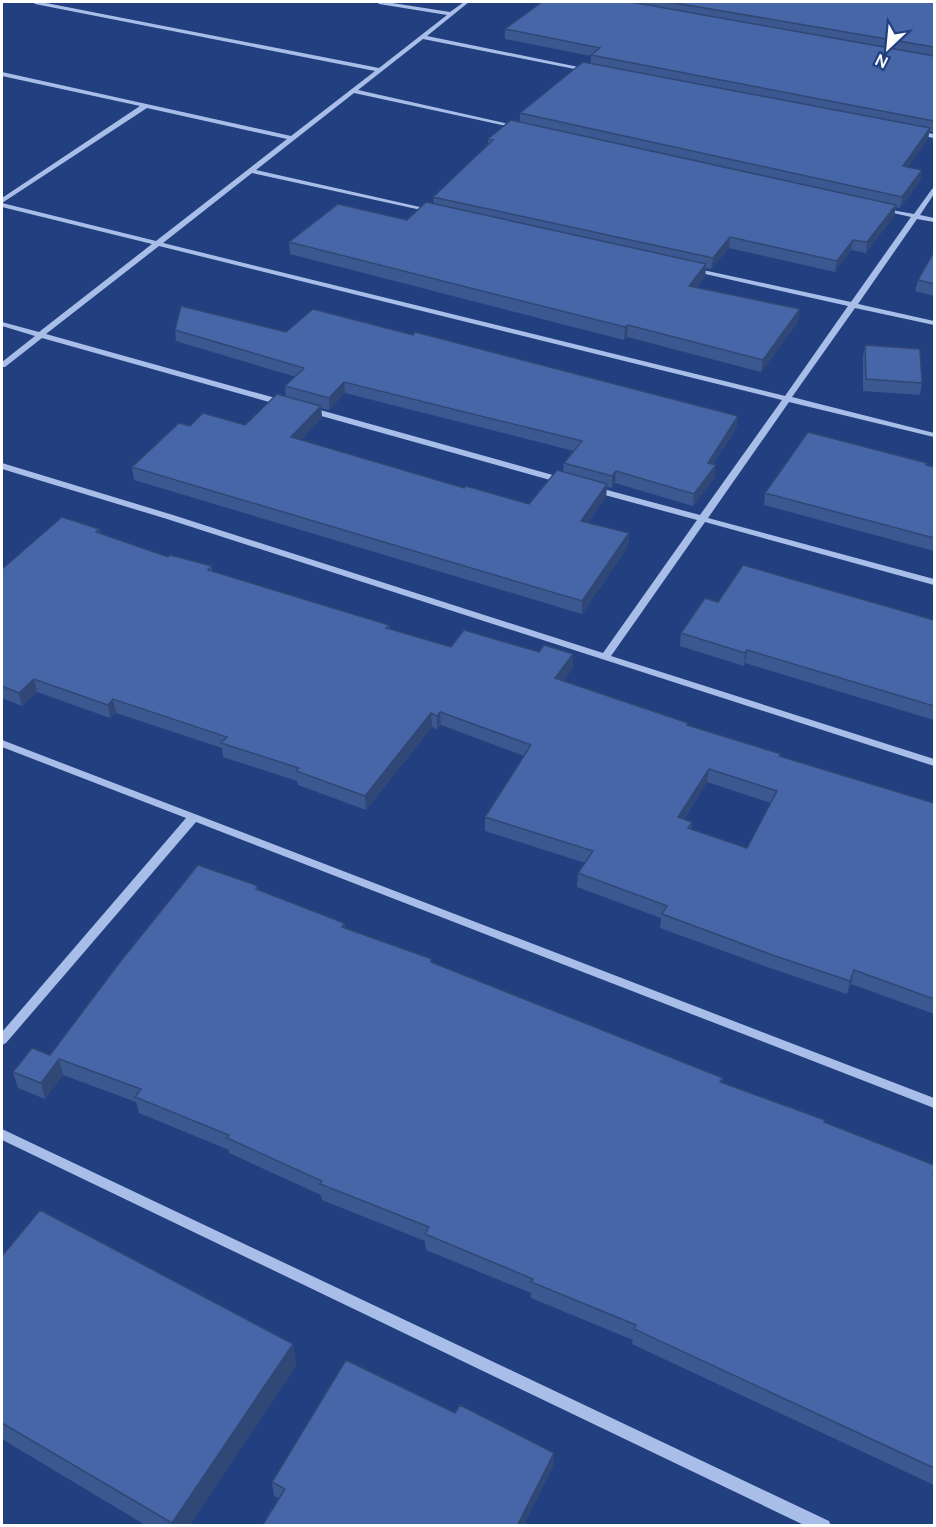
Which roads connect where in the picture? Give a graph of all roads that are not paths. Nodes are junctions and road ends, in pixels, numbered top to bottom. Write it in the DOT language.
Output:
graph roads {
  1 [pos="35,2"];
  2 [pos="379,2"];
  3 [pos="467,2"];
  4 [pos="451,14"];
  5 [pos="421,37"];
  6 [pos="379,70"];
  7 [pos="596,71"];
  8 [pos="2,74"];
  9 [pos="10,76"];
  10 [pos="2,81"];
  11 [pos="352,91"];
  12 [pos="145,106"];
  13 [pos="525,130"];
  14 [pos="911,132"];
  15 [pos="934,136"];
  16 [pos="292,138"];
  17 [pos="250,171"];
  18 [pos="934,190"];
  19 [pos="2,203"];
  20 [pos="870,206"];
  21 [pos="448,215"];
  22 [pos="916,217"];
  23 [pos="934,220"];
  24 [pos="158,243"];
  25 [pos="680,267"];
  26 [pos="854,306"];
  27 [pos="934,323"];
  28 [pos="2,324"];
  29 [pos="40,335"];
  30 [pos="2,365"];
  31 [pos="788,398"];
  32 [pos="291,405"];
  33 [pos="303,408"];
  34 [pos="934,435"];
  35 [pos="2,466"];
  36 [pos="577,484"];
  37 [pos="588,488"];
  38 [pos="702,519"];
  39 [pos="934,582"];
  40 [pos="605,657"];
  41 [pos="2,743"];
  42 [pos="934,763"];
  43 [pos="193,818"];
  44 [pos="2,1040"];
  45 [pos="934,1103"];
  46 [pos="2,1134"];
  47 [pos="824,1526"];
  1 -- 6 [label="street"];
  2 -- 4 [label="street"];
  3 -- 4 [label="street"];
  4 -- 5 [label="street"];
  5 -- 6 [label="street"];
  5 -- 7 [label="street"];
  6 -- 11 [label="street"];
  8 -- 9 [label="street"];
  9 -- 10 [label="street"];
  9 -- 12 [label="street"];
  11 -- 13 [label="street"];
  11 -- 16 [label="street"];
  12 -- 16 [label="street"];
  12 -- 19 [label="street"];
  14 -- 15 [label="street"];
  16 -- 17 [label="street"];
  17 -- 21 [label="street"];
  17 -- 24 [label="street"];
  18 -- 22 [label="street"];
  19 -- 24 [label="street"];
  20 -- 22 [label="street"];
  22 -- 23 [label="street"];
  22 -- 26 [label="street"];
  24 -- 29 [label="street"];
  24 -- 31 [label="street"];
  25 -- 26 [label="street"];
  26 -- 27 [label="street"];
  26 -- 31 [label="street"];
  28 -- 29 [label="street"];
  29 -- 30 [label="street"];
  29 -- 32 [label="street"];
  31 -- 34 [label="street"];
  31 -- 38 [label="street"];
  33 -- 36 [label="street"];
  35 -- 40 [label="street"];
  37 -- 38 [label="street"];
  38 -- 39 [label="street"];
  38 -- 40 [label="street"];
  40 -- 42 [label="street"];
  41 -- 43 [label="street"];
  43 -- 44 [label="street"];
  43 -- 45 [label="street"];
  46 -- 47 [label="street"];
}
